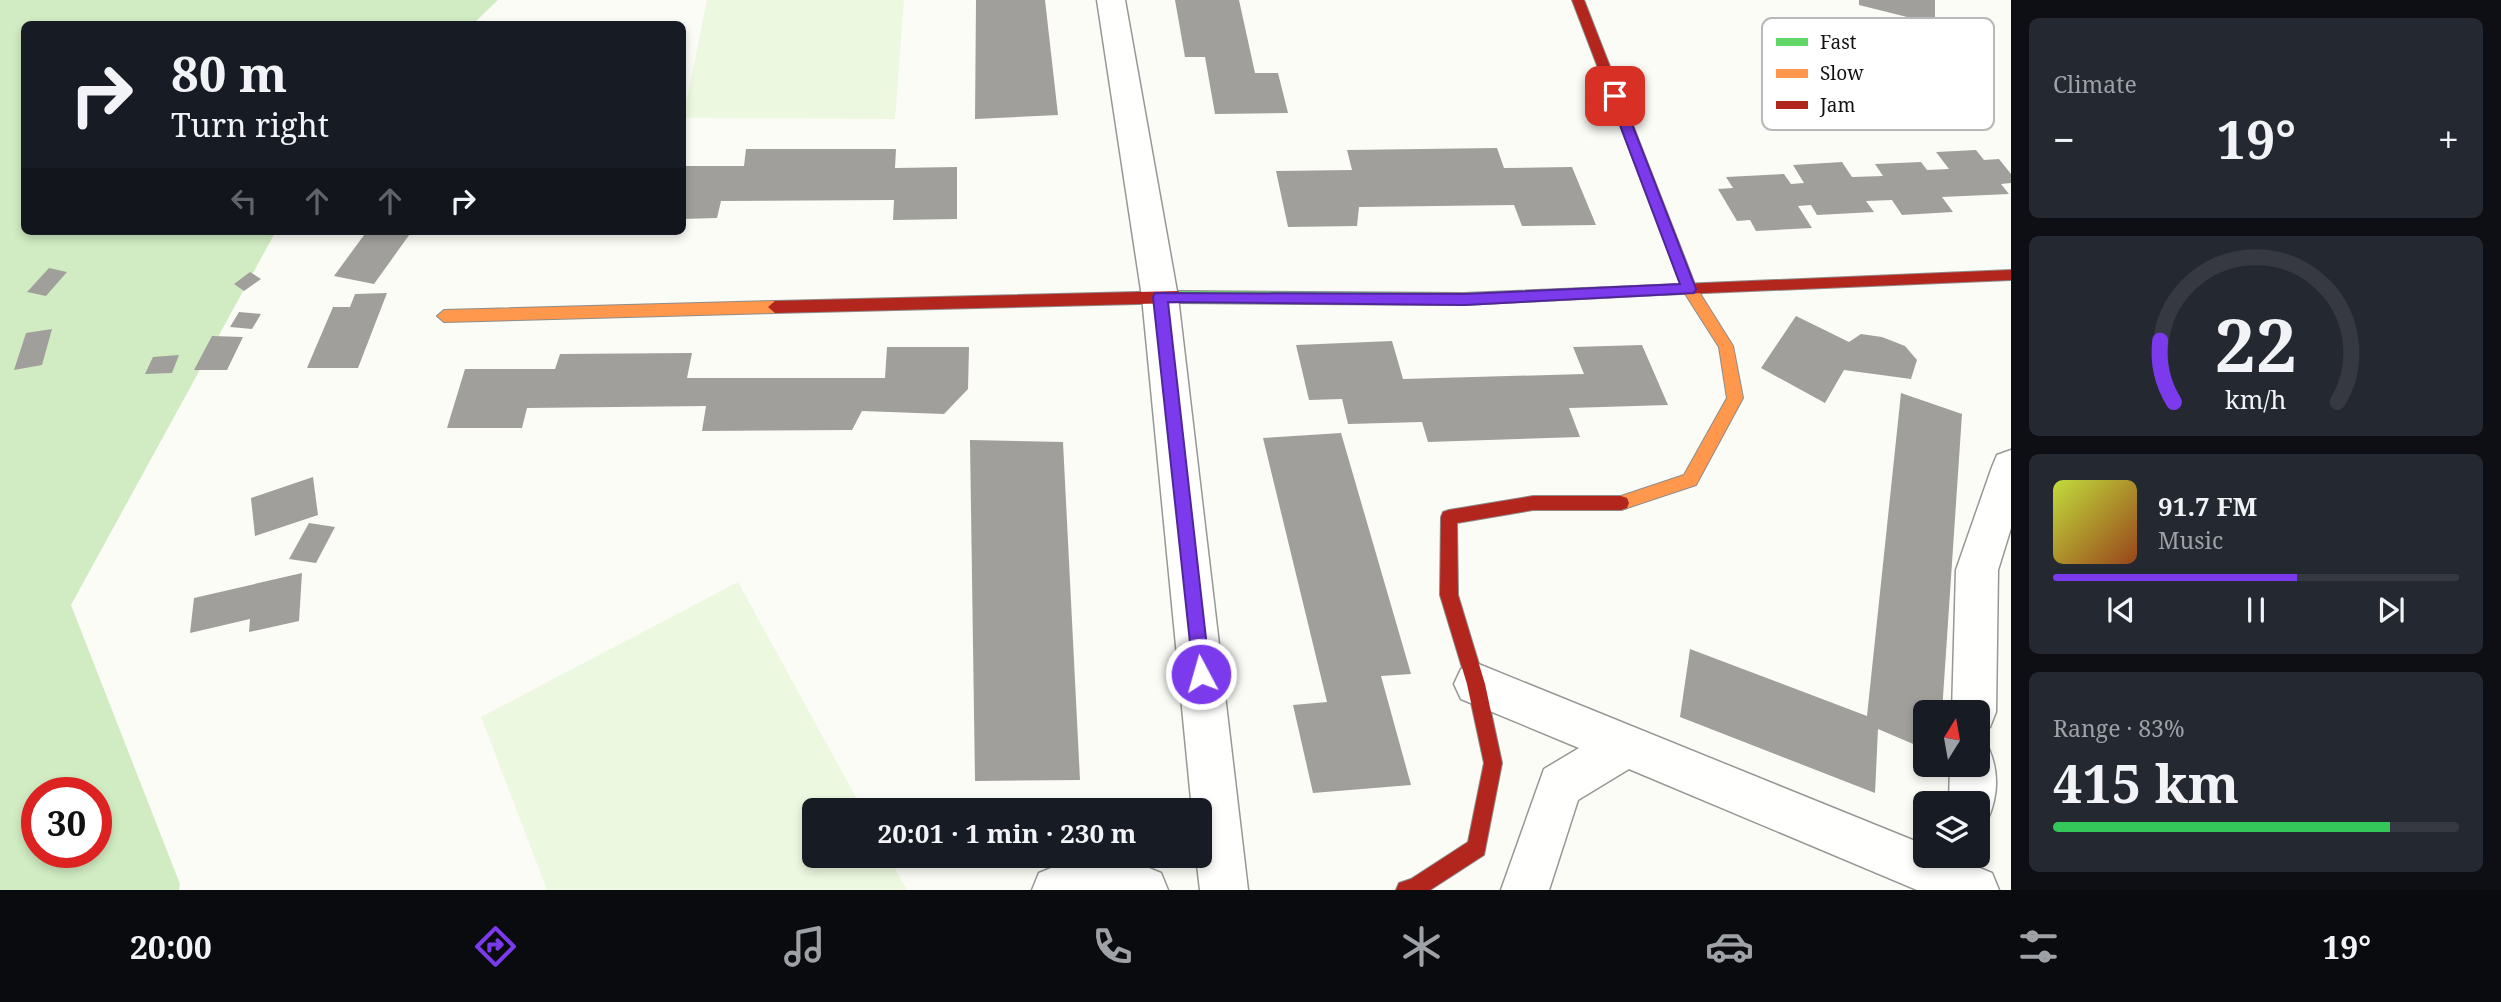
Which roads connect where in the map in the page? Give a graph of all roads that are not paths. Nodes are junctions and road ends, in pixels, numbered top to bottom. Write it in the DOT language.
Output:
graph roads {
  1 [pos="1111,0"];
  2 [pos="1578,0"];
  3 [pos="2011,275"];
  4 [pos="1689,289"];
  5 [pos="1160,297"];
  6 [pos="444,316"];
  7 [pos="2010,471"];
  8 [pos="1476,684"];
  9 [pos="1974,700"];
  10 [pos="1626,746"];
  11 [pos="1972,881"];
  12 [pos="1056,890"];
  13 [pos="1144,890"];
  14 [pos="1224,890"];
  15 [pos="1406,890"];
  16 [pos="1525,890"];
  1 -- 5 [label="street"];
  2 -- 4 [label="street"];
  3 -- 4 [label="street"];
  4 -- 5 [label="street"];
  4 -- 8 [label="street"];
  5 -- 6 [label="street"];
  5 -- 14 [label="street"];
  7 -- 9 [label="street"];
  8 -- 10 [label="street"];
  8 -- 15 [label="street"];
  10 -- 11 [label="street"];
  10 -- 16 [label="street"];
  12 -- 13 [label="street"];
}
